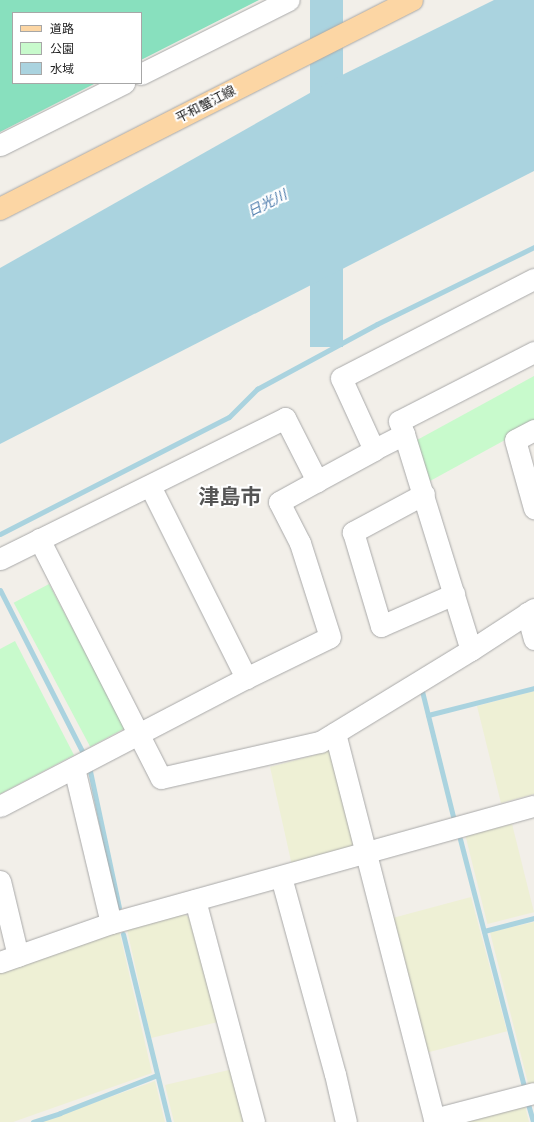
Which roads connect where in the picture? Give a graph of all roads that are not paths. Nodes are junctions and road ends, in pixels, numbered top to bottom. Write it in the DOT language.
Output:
graph roads {
  1 [pos="289,0"];
  2 [pos="412,0"];
  3 [pos="142,74"];
  4 [pos="122,84"];
  5 [pos="0,145"];
  6 [pos="0,209"];
  7 [pos="534,278"];
  8 [pos="534,352"];
  9 [pos="534,430"];
  10 [pos="404,434"];
  11 [pos="373,450"];
  12 [pos="317,481"];
  13 [pos="150,486"];
  14 [pos="424,494"];
  15 [pos="534,508"];
  16 [pos="39,539"];
  17 [pos="0,559"];
  18 [pos="454,594"];
  19 [pos="531,611"];
  20 [pos="534,639"];
  21 [pos="471,650"];
  22 [pos="246,678"];
  23 [pos="335,733"];
  24 [pos="139,734"];
  25 [pos="74,768"];
  26 [pos="0,806"];
  27 [pos="534,806"];
  28 [pos="366,853"];
  29 [pos="280,877"];
  30 [pos="0,881"];
  31 [pos="195,900"];
  32 [pos="111,923"];
  33 [pos="9,959"];
  34 [pos="534,1093"];
  35 [pos="435,1120"];
  36 [pos="254,1122"];
  37 [pos="346,1122"];
  1 -- 3 [label="street"];
  2 -- 6 [label="main road, 平和蟹江線"];
  4 -- 5 [label="street"];
  7 -- 11 [label="street"];
  8 -- 10 [label="street"];
  9 -- 15 [label="street"];
  10 -- 11 [label="street"];
  10 -- 14 [label="street"];
  11 -- 12 [label="street"];
  12 -- 13 [label="street"];
  12 -- 22 [label="street"];
  13 -- 16 [label="street"];
  13 -- 22 [label="street"];
  14 -- 18 [label="street"];
  14 -- 18 [label="street"];
  16 -- 17 [label="street"];
  16 -- 24 [label="street"];
  18 -- 21 [label="street"];
  19 -- 20 [label="street"];
  19 -- 21 [label="street"];
  21 -- 23 [label="street"];
  22 -- 24 [label="street"];
  23 -- 24 [label="street"];
  23 -- 28 [label="street"];
  24 -- 25 [label="street"];
  25 -- 26 [label="street"];
  25 -- 32 [label="street"];
  27 -- 28 [label="street"];
  28 -- 29 [label="street"];
  28 -- 35 [label="street"];
  29 -- 31 [label="street"];
  29 -- 37 [label="street"];
  30 -- 33 [label="street"];
  31 -- 32 [label="street"];
  31 -- 36 [label="street"];
  32 -- 33 [label="street"];
  34 -- 35 [label="street"];
}
